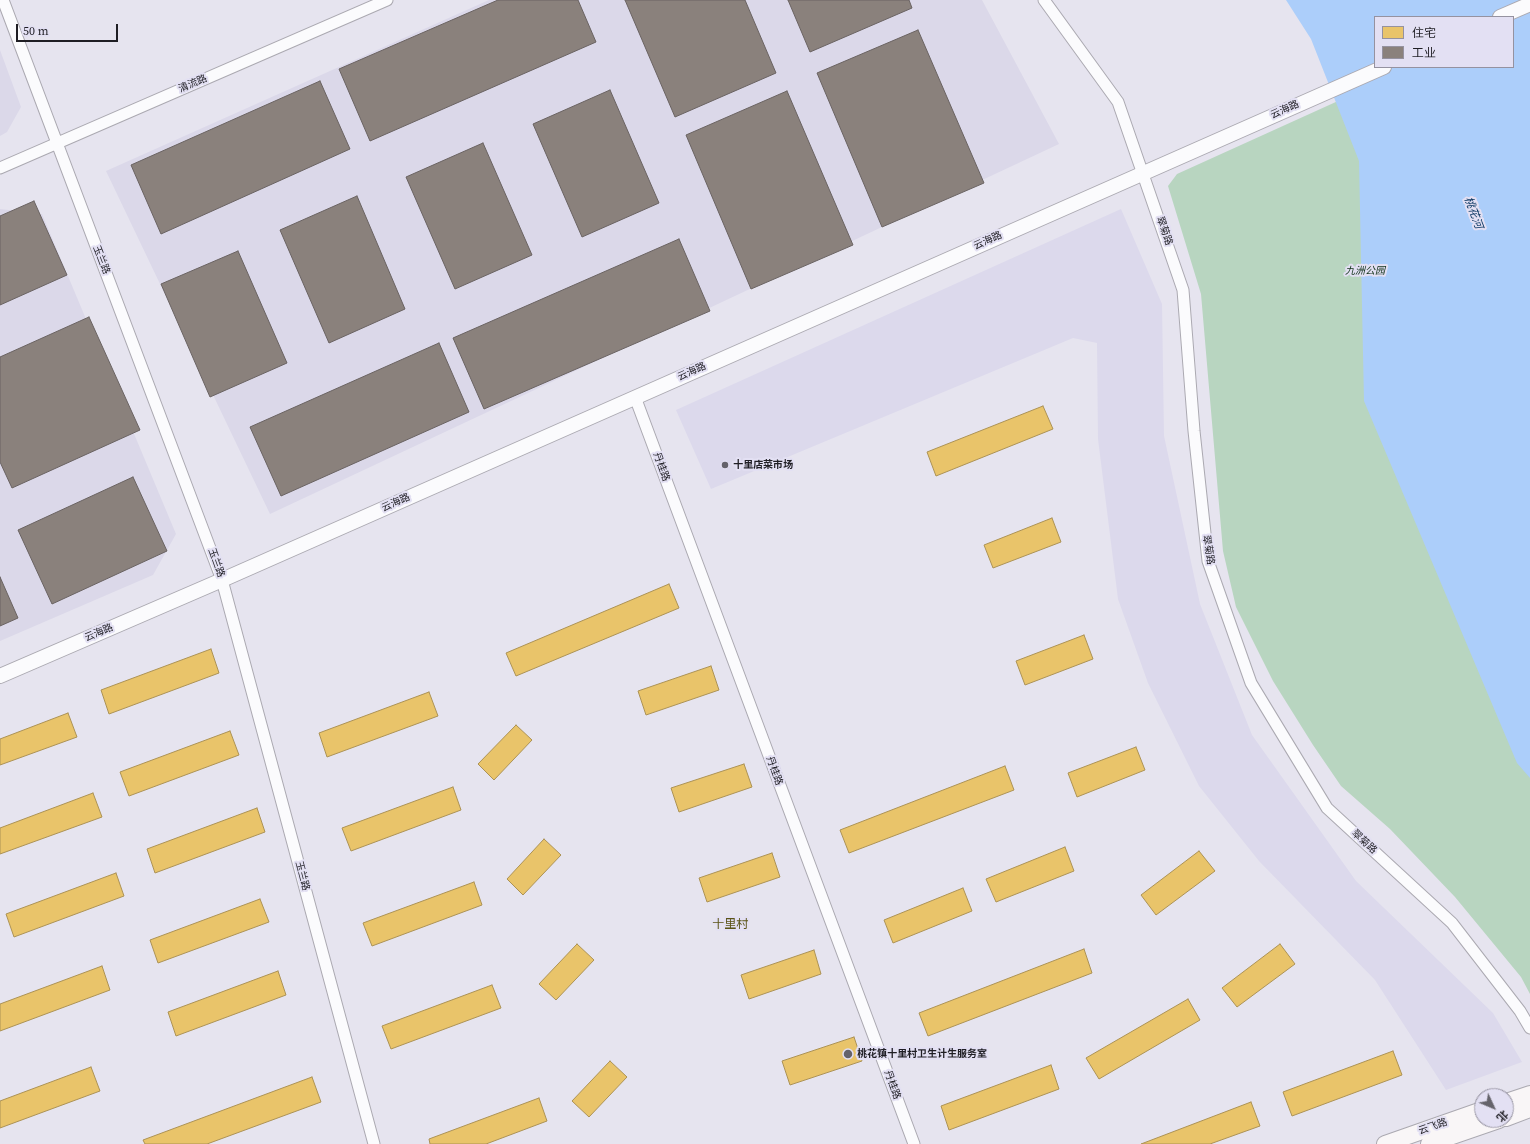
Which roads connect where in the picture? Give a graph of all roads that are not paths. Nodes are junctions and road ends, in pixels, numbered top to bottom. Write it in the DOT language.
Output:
graph roads {
  1 [pos="3,0"];
  2 [pos="387,0"];
  3 [pos="1044,0"];
  4 [pos="1530,4"];
  5 [pos="1502,16"];
  6 [pos="1382,68"];
  7 [pos="56,144"];
  8 [pos="0,168"];
  9 [pos="1144,172"];
  10 [pos="635,397"];
  11 [pos="222,580"];
  12 [pos="0,676"];
  13 [pos="1530,1028"];
  14 [pos="1530,1094"];
  15 [pos="1514,1099"];
  16 [pos="1530,1109"];
  17 [pos="1474,1113"];
  18 [pos="1514,1115"];
  19 [pos="1476,1128"];
  20 [pos="374,1144"];
  21 [pos="914,1144"];
  22 [pos="1385,1144"];
  23 [pos="1429,1144"];
  1 -- 7 [label="street, 玉兰路"];
  2 -- 7 [label="street, 清流路"];
  3 -- 9 [label="street, 翠菊路"];
  4 -- 5 [label="street"];
  6 -- 9 [label="street, 云海路"];
  7 -- 8 [label="street, 清流路"];
  7 -- 11 [label="street, 玉兰路"];
  9 -- 10 [label="street, 云海路"];
  9 -- 13 [label="street, 翠菊路"];
  10 -- 11 [label="street, 云海路"];
  10 -- 21 [label="street, 丹桂路"];
  11 -- 12 [label="street, 云海路"];
  11 -- 20 [label="street, 玉兰路"];
  14 -- 15 [label="main road"];
  16 -- 18 [label="main road"];
  17 -- 22 [label="main road, 云飞路"];
  19 -- 23 [label="main road, 云飞路"];
}
